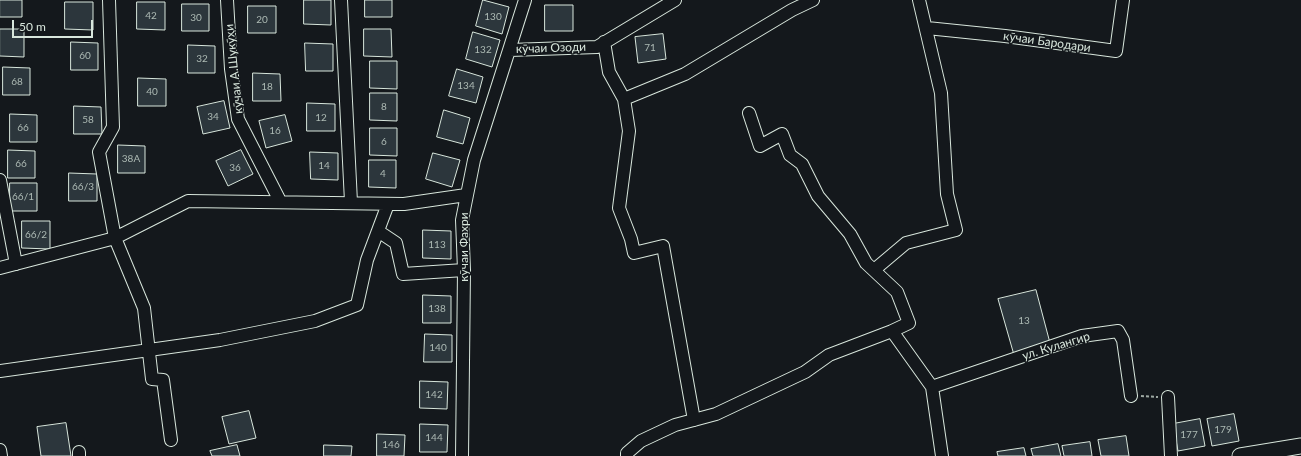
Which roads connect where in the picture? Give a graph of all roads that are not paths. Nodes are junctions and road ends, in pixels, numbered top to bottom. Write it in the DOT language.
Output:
graph roads {
  1 [pos="109,0"];
  2 [pos="227,0"];
  3 [pos="341,0"];
  4 [pos="526,0"];
  5 [pos="675,0"];
  6 [pos="813,0"];
  7 [pos="919,0"];
  8 [pos="1123,0"];
  9 [pos="927,28"];
  10 [pos="604,42"];
  11 [pos="510,50"];
  12 [pos="624,99"];
  13 [pos="749,113"];
  14 [pos="0,180"];
  15 [pos="466,195"];
  16 [pos="280,201"];
  17 [pos="351,202"];
  18 [pos="388,204"];
  19 [pos="378,231"];
  20 [pos="115,238"];
  21 [pos="16,264"];
  22 [pos="0,268"];
  23 [pos="464,270"];
  24 [pos="874,270"];
  25 [pos="892,331"];
  26 [pos="149,352"];
  27 [pos="0,371"];
  28 [pos="932,387"];
  29 [pos="1132,396"];
  30 [pos="1168,397"];
  31 [pos="694,420"];
  32 [pos="171,440"];
  33 [pos="1301,446"];
  34 [pos="0,450"];
  35 [pos="1,456"];
  36 [pos="462,456"];
  37 [pos="627,456"];
  38 [pos="942,456"];
  39 [pos="1171,456"];
  40 [pos="1240,456"];
  1 -- 20 [label="street"];
  2 -- 16 [label="street, кӯчаи А.Шукӯҳи"];
  3 -- 17 [label="street"];
  4 -- 11 [label="street, кӯчаи Фахри"];
  5 -- 10 [label="street, кӯчаи Озоди"];
  6 -- 12 [label="street"];
  7 -- 9 [label="street"];
  8 -- 9 [label="street, кӯчаи Бародари"];
  9 -- 24 [label="street"];
  10 -- 11 [label="street, кӯчаи Озоди"];
  10 -- 12 [label="street"];
  11 -- 15 [label="street, кӯчаи Фахри"];
  12 -- 31 [label="street"];
  13 -- 24 [label="street"];
  14 -- 21 [label="street"];
  15 -- 18 [label="street"];
  15 -- 23 [label="street, кӯчаи Фахри"];
  16 -- 17 [label="street"];
  16 -- 20 [label="street"];
  17 -- 18 [label="street"];
  18 -- 19 [label="street"];
  19 -- 23 [label="street"];
  19 -- 26 [label="street"];
  20 -- 21 [label="street"];
  20 -- 26 [label="street"];
  21 -- 22 [label="street"];
  23 -- 36 [label="street, кӯчаи Фахри"];
  24 -- 25 [label="street"];
  25 -- 28 [label="street"];
  25 -- 31 [label="street"];
  26 -- 27 [label="street"];
  26 -- 32 [label="street"];
  28 -- 29 [label="street, ул. Кулангир"];
  28 -- 38 [label="street"];
  30 -- 39 [label="street"];
  31 -- 37 [label="street"];
  33 -- 40 [label="main road"];
  34 -- 35 [label="street"];
}
